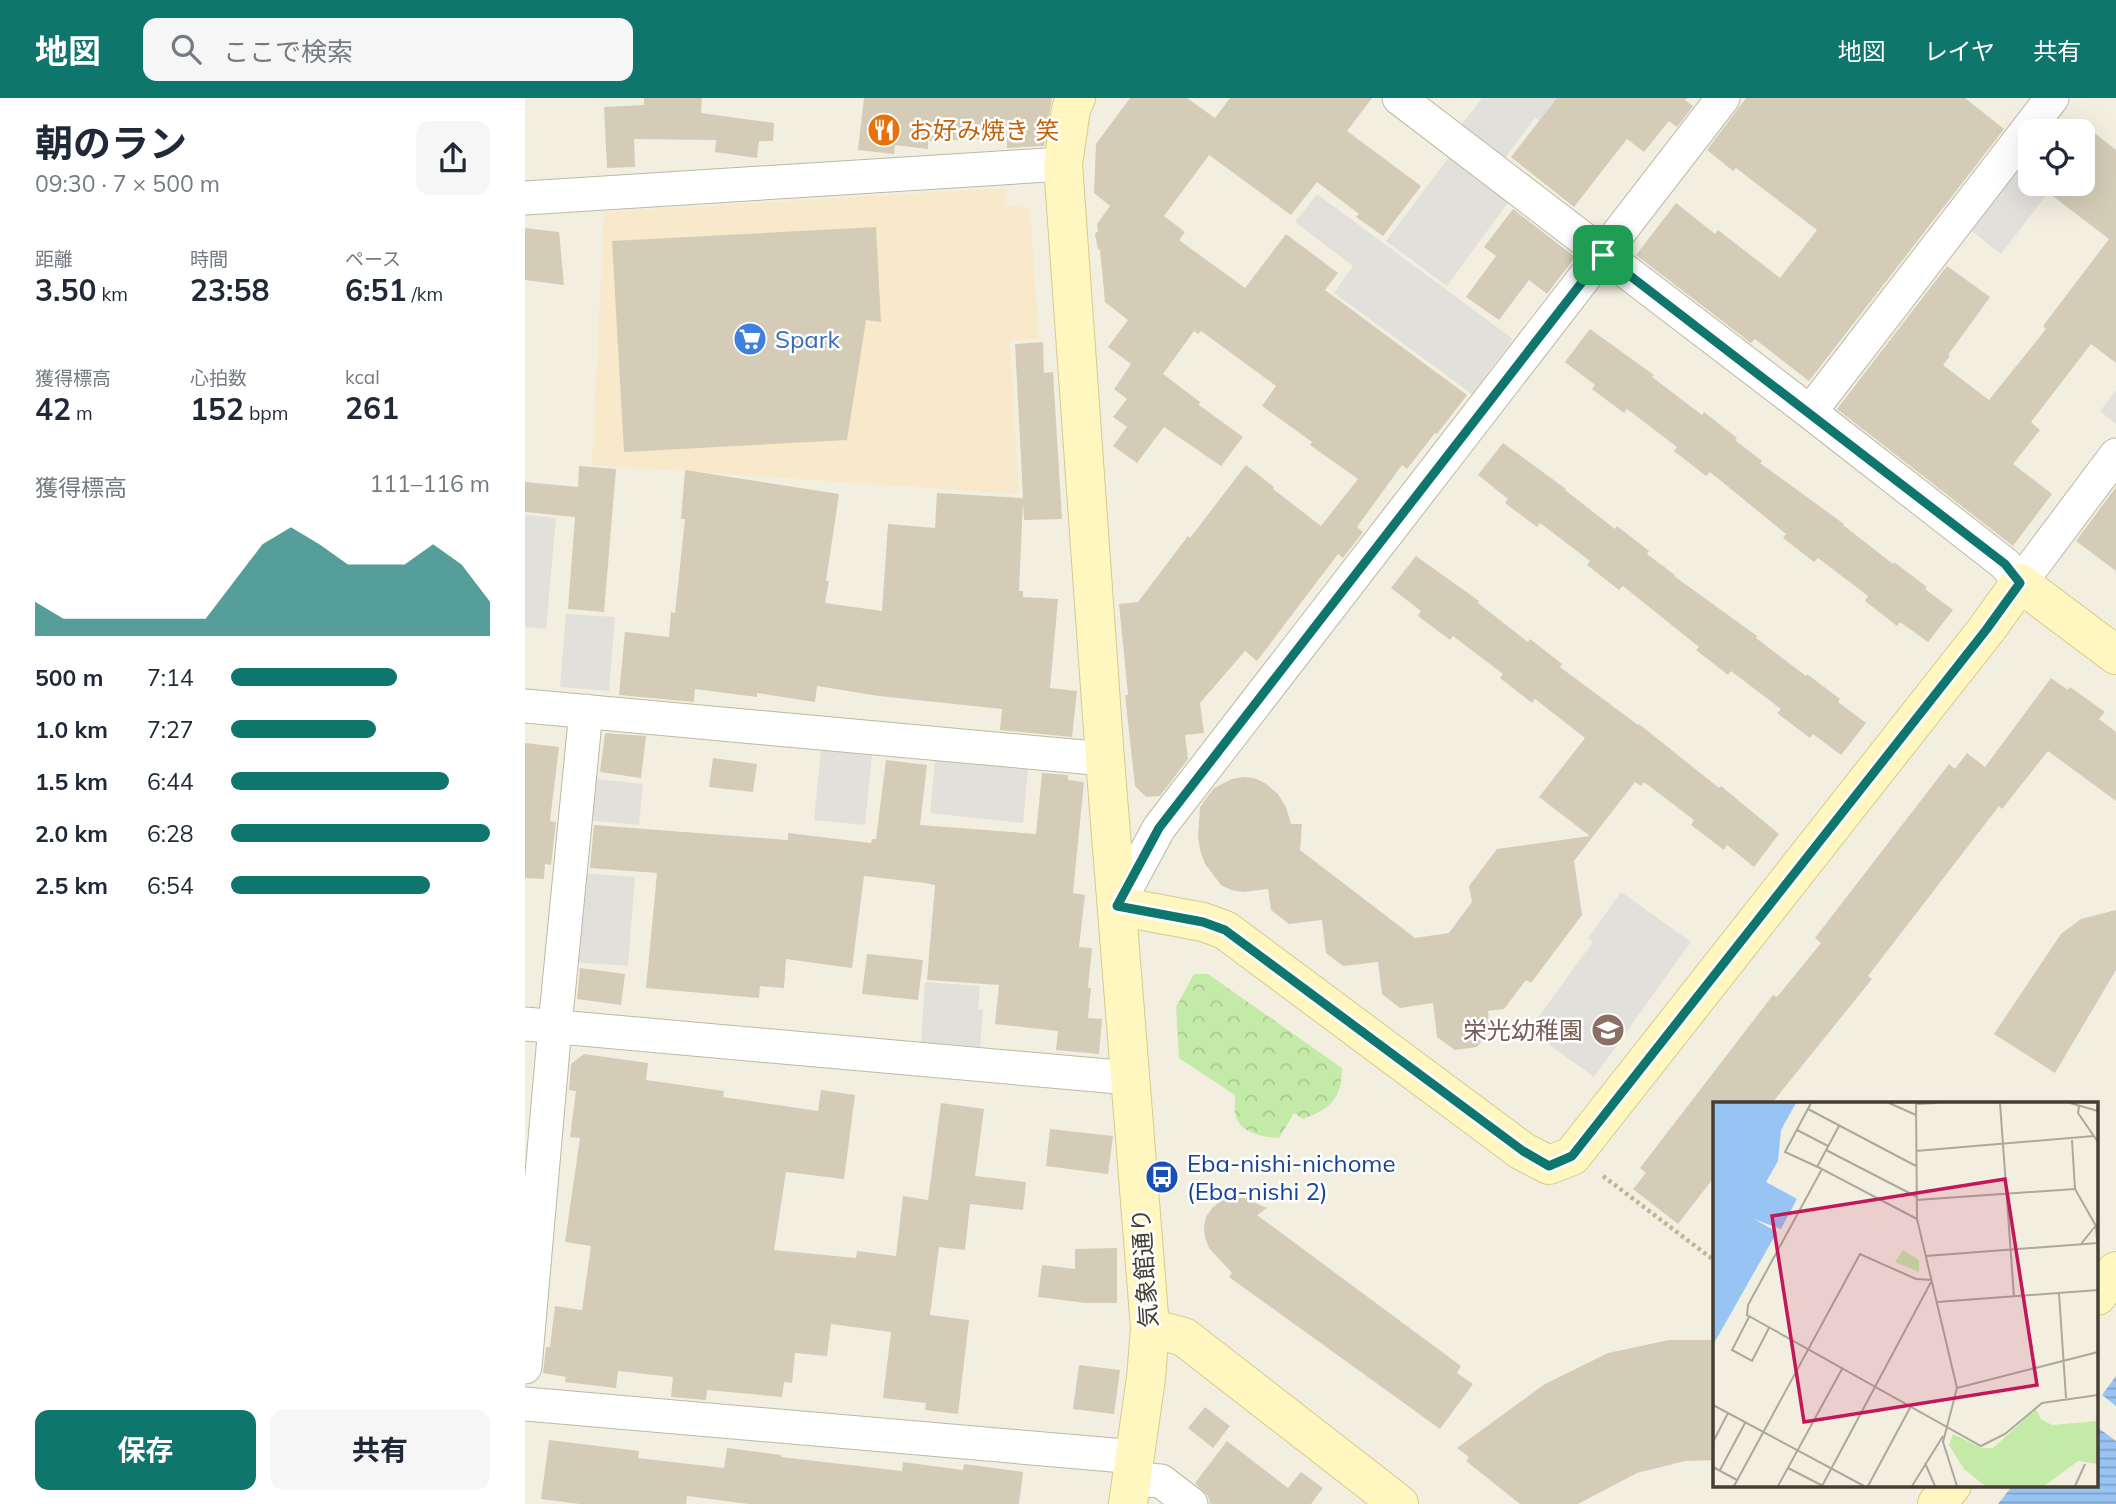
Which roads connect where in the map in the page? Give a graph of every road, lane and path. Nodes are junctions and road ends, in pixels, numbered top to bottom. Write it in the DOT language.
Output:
graph roads {
  1 [pos="1076,98"];
  2 [pos="1399,98"];
  3 [pos="1723,98"];
  4 [pos="2052,98"];
  5 [pos="1063,164"];
  6 [pos="525,198"];
  7 [pos="1603,255"];
  8 [pos="1810,412"];
  9 [pos="2116,454"];
  10 [pos="2020,583"];
  11 [pos="2116,655"];
  12 [pos="525,706"];
  13 [pos="586,712"];
  14 [pos="1105,759"];
  15 [pos="1117,906"];
  16 [pos="540,1025"];
  17 [pos="1130,1078"];
  18 [pos="1599,1173"];
  19 [pos="1713,1259"];
  20 [pos="2116,1271"];
  21 [pos="2099,1293"];
  22 [pos="1150,1328"];
  23 [pos="525,1367"];
  24 [pos="525,1404"];
  25 [pos="1132,1480"];
  26 [pos="1951,1486"];
  27 [pos="1191,1504"];
  28 [pos="1399,1504"];
  29 [pos="1937,1504"];
  1 -- 5 [label="street, 気象館通り"];
  2 -- 7 [label="street"];
  3 -- 7 [label="street"];
  4 -- 8 [label="street"];
  5 -- 6 [label="street"];
  5 -- 14 [label="street, 気象館通り"];
  7 -- 8 [label="street"];
  7 -- 15 [label="street"];
  8 -- 10 [label="street"];
  9 -- 10 [label="street"];
  10 -- 11 [label="street"];
  10 -- 15 [label="street"];
  12 -- 13 [label="street"];
  13 -- 14 [label="street"];
  13 -- 16 [label="street"];
  14 -- 15 [label="street, 気象館通り"];
  15 -- 17 [label="street, 気象館通り"];
  16 -- 17 [label="street"];
  16 -- 23 [label="street"];
  17 -- 22 [label="street, 気象館通り"];
  18 -- 19 [label="path"];
  20 -- 21 [label="street"];
  22 -- 25 [label="street, 気象館通り"];
  22 -- 28 [label="street"];
  24 -- 25 [label="street"];
  25 -- 27 [label="street"];
  26 -- 29 [label="street"];
}
